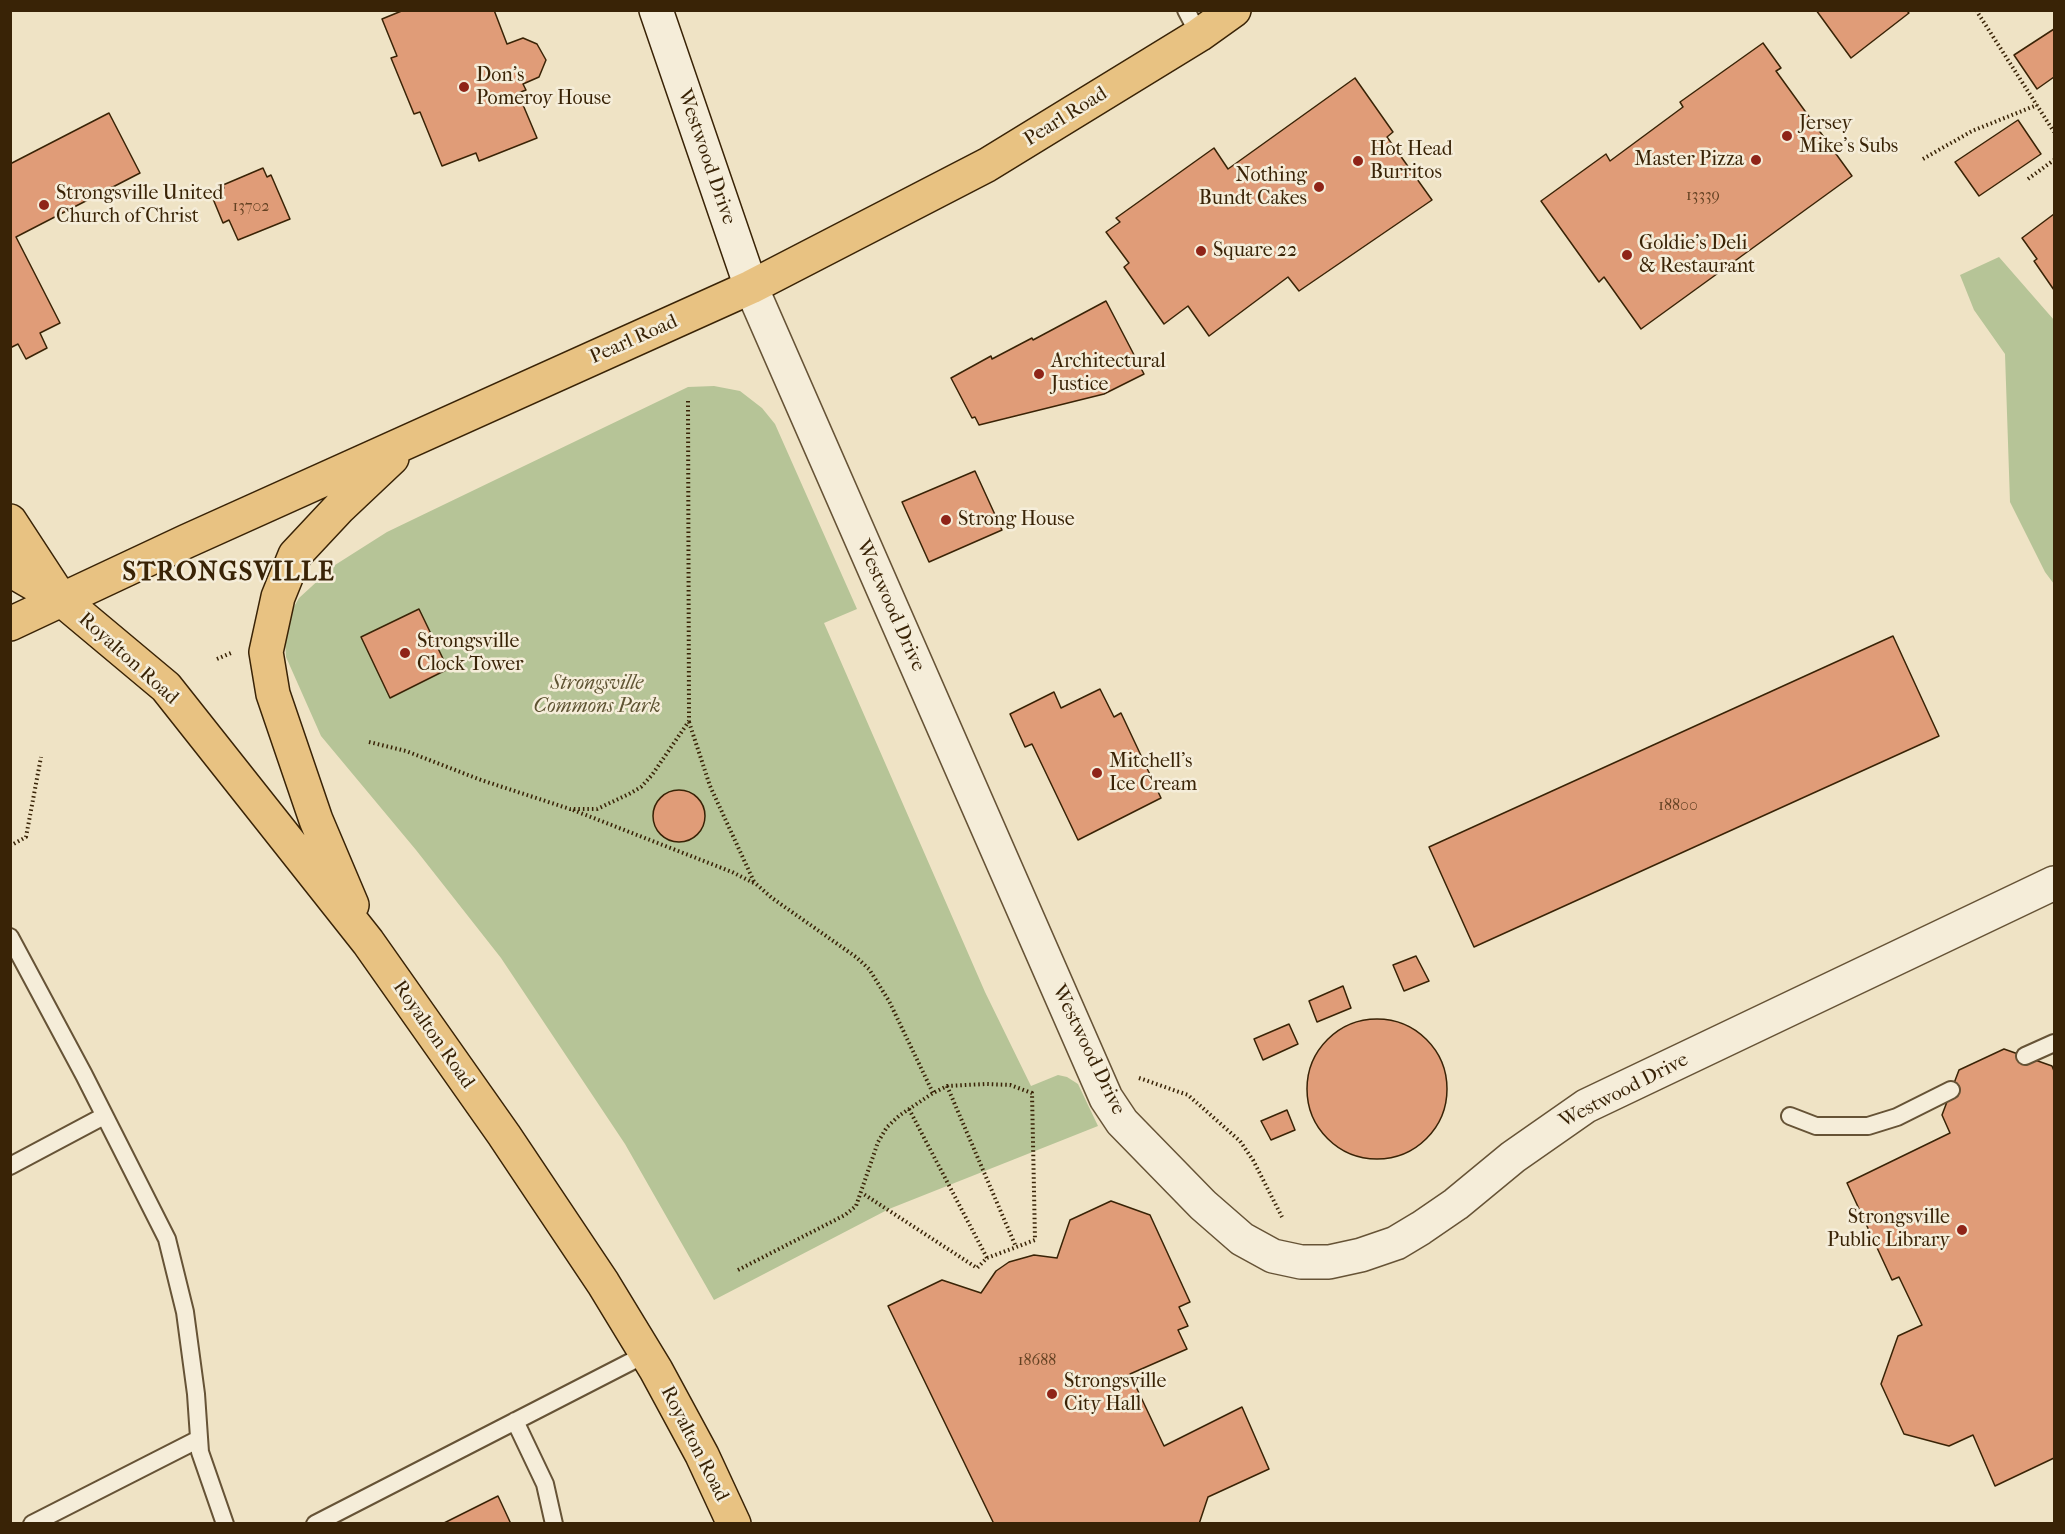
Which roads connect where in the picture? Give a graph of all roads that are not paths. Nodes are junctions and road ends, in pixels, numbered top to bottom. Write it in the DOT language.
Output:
graph roads {
  1 [pos="656,10"];
  2 [pos="1234,10"];
  3 [pos="1193,23"];
  4 [pos="751,288"];
  5 [pos="410,441"];
  6 [pos="10,521"];
  7 [pos="10,570"];
  8 [pos="62,600"];
  9 [pos="10,624"];
  10 [pos="2055,883"];
  11 [pos="10,937"];
  12 [pos="368,942"];
  13 [pos="2055,1043"];
  14 [pos="2025,1056"];
  15 [pos="1951,1090"];
  16 [pos="104,1116"];
  17 [pos="1790,1116"];
  18 [pos="10,1166"];
  19 [pos="646,1354"];
  20 [pos="515,1420"];
  21 [pos="200,1439"];
  22 [pos="32,1524"];
  23 [pos="225,1524"];
  24 [pos="315,1524"];
  25 [pos="554,1524"];
  26 [pos="734,1524"];
  1 -- 4 [label="street, Westwood Drive"];
  2 -- 3 [label="main road, Pearl Road"];
  3 -- 4 [label="main road, Pearl Road"];
  4 -- 5 [label="main road, Pearl Road"];
  4 -- 10 [label="street, Westwood Drive"];
  5 -- 8 [label="main road, Pearl Road"];
  5 -- 12 [label="main road"];
  6 -- 8 [label="main road, Royalton Road"];
  7 -- 8 [label="main road, Royalton Road"];
  8 -- 9 [label="main road, Pearl Road"];
  8 -- 12 [label="main road, Royalton Road"];
  11 -- 16 [label="lane"];
  12 -- 19 [label="main road, Royalton Road"];
  13 -- 14 [label="lane"];
  15 -- 17 [label="lane"];
  16 -- 18 [label="lane"];
  16 -- 21 [label="lane"];
  19 -- 20 [label="lane"];
  19 -- 26 [label="main road, Royalton Road"];
  20 -- 24 [label="lane"];
  20 -- 25 [label="lane"];
  21 -- 22 [label="lane"];
  21 -- 23 [label="lane"];
}
